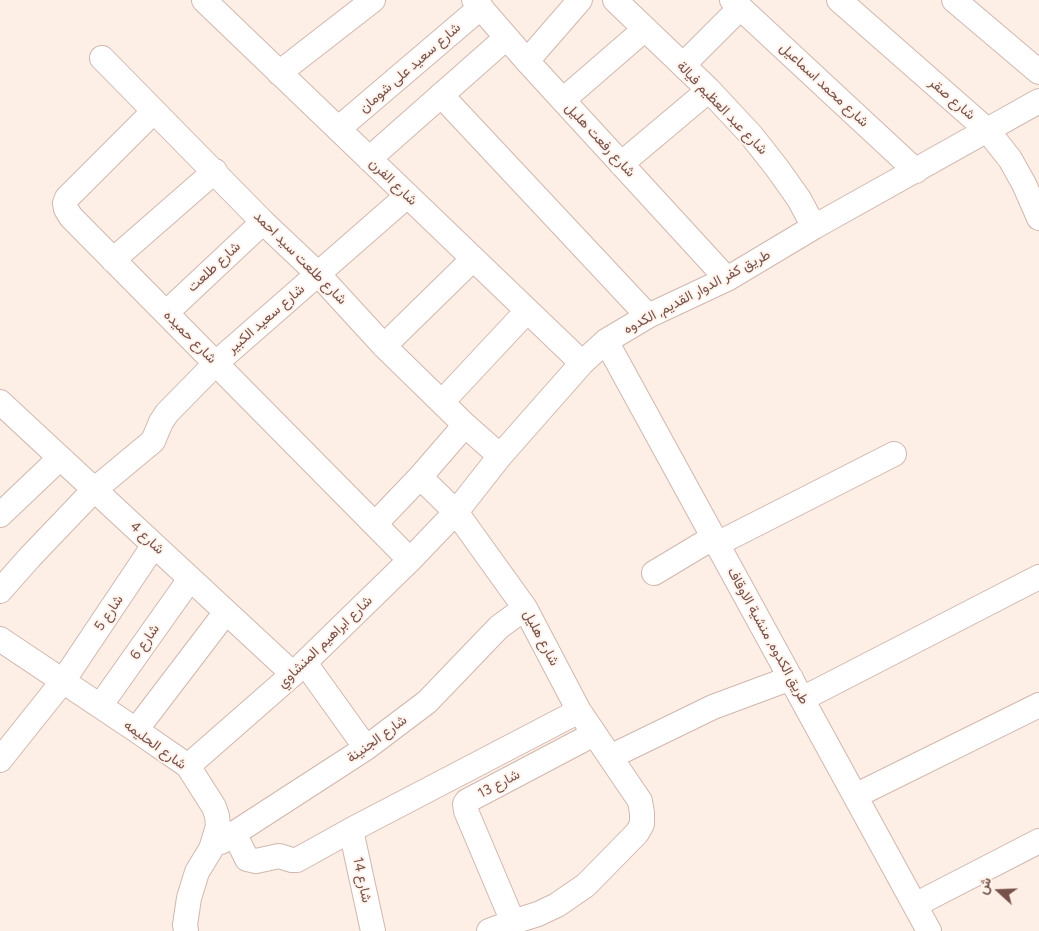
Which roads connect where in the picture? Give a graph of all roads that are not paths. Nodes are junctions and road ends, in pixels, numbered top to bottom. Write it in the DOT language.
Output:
graph roads {
  1 [pos="204,0"];
  2 [pos="374,0"];
  3 [pos="580,0"];
  4 [pos="615,0"];
  5 [pos="839,0"];
  6 [pos="954,0"];
  7 [pos="477,4"];
  8 [pos="736,4"];
  9 [pos="645,29"];
  10 [pos="506,38"];
  11 [pos="102,58"];
  12 [pos="526,61"];
  13 [pos="682,66"];
  14 [pos="1039,72"];
  15 [pos="279,73"];
  16 [pos="709,90"];
  17 [pos="441,95"];
  18 [pos="563,100"];
  19 [pos="1039,101"];
  20 [pos="154,111"];
  21 [pos="338,129"];
  22 [pos="988,130"];
  23 [pos="369,159"];
  24 [pos="621,164"];
  25 [pos="916,171"];
  26 [pos="215,172"];
  27 [pos="408,196"];
  28 [pos="1039,218"];
  29 [pos="263,222"];
  30 [pos="814,228"];
  31 [pos="473,259"];
  32 [pos="114,260"];
  33 [pos="318,274"];
  34 [pos="727,279"];
  35 [pos="527,311"];
  36 [pos="166,313"];
  37 [pos="648,316"];
  38 [pos="606,341"];
  39 [pos="384,346"];
  40 [pos="216,363"];
  41 [pos="582,364"];
  42 [pos="0,402"];
  43 [pos="442,402"];
  44 [pos="466,425"];
  45 [pos="894,454"];
  46 [pos="500,456"];
  47 [pos="60,458"];
  48 [pos="420,477"];
  49 [pos="94,490"];
  50 [pos="456,512"];
  51 [pos="0,515"];
  52 [pos="374,524"];
  53 [pos="716,541"];
  54 [pos="154,545"];
  55 [pos="410,560"];
  56 [pos="654,573"];
  57 [pos="1039,577"];
  58 [pos="190,579"];
  59 [pos="0,591"];
  60 [pos="525,608"];
  61 [pos="226,612"];
  62 [pos="0,639"];
  63 [pos="299,669"];
  64 [pos="791,678"];
  65 [pos="63,681"];
  66 [pos="802,699"];
  67 [pos="1039,704"];
  68 [pos="100,706"];
  69 [pos="579,711"];
  70 [pos="136,730"];
  71 [pos="594,734"];
  72 [pos="366,748"];
  73 [pos="610,757"];
  74 [pos="0,760"];
  75 [pos="188,766"];
  76 [pos="855,796"];
  77 [pos="351,830"];
  78 [pos="234,833"];
  79 [pos="1039,841"];
  80 [pos="211,849"];
  81 [pos="915,905"];
  82 [pos="513,922"];
  83 [pos="186,931"];
  84 [pos="373,931"];
  85 [pos="489,931"];
  86 [pos="929,931"];
  1 -- 15 [label="street, شارع الفرن"];
  2 -- 15 [label="street"];
  3 -- 12 [label="street"];
  4 -- 9 [label="street, شارع عبد العظيم فيالة"];
  5 -- 22 [label="street, شارع صقر"];
  6 -- 14 [label="street"];
  7 -- 10 [label="street, شارع رفعت هليل"];
  7 -- 21 [label="street, شارع سعيد على شومان"];
  8 -- 13 [label="street"];
  8 -- 25 [label="street, شارع محمد اسماعيل"];
  9 -- 13 [label="street, شارع عبد العظيم فيالة"];
  9 -- 18 [label="street"];
  10 -- 12 [label="street, شارع رفعت هليل"];
  10 -- 17 [label="street"];
  11 -- 20 [label="street, شارع طلعت سيد احمد"];
  12 -- 18 [label="street, شارع رفعت هليل"];
  13 -- 16 [label="street, شارع عبد العظيم فيالة"];
  15 -- 21 [label="street, شارع الفرن"];
  16 -- 24 [label="street"];
  16 -- 30 [label="street, شارع عبد العظيم فيالة"];
  17 -- 23 [label="street"];
  17 -- 37 [label="street"];
  18 -- 24 [label="street, شارع رفعت هليل"];
  19 -- 22 [label="street, طريق كفر الدوار القديم, الكدوه"];
  20 -- 26 [label="street, شارع طلعت سيد احمد"];
  20 -- 32 [label="street, شارع حميده"];
  21 -- 23 [label="street, شارع الفرن"];
  22 -- 25 [label="street, طريق كفر الدوار القديم, الكدوه"];
  22 -- 28 [label="street, شارع صقر"];
  23 -- 27 [label="street, شارع الفرن"];
  24 -- 34 [label="street, شارع رفعت هليل"];
  25 -- 30 [label="street, طريق كفر الدوار القديم, الكدوه"];
  26 -- 29 [label="street, شارع طلعت سيد احمد"];
  26 -- 32 [label="street"];
  27 -- 31 [label="street, شارع الفرن"];
  27 -- 33 [label="street, شارع سعيد الكبير"];
  29 -- 33 [label="street, شارع طلعت سيد احمد"];
  29 -- 36 [label="street, شارع طلعت"];
  30 -- 34 [label="street, طريق كفر الدوار القديم, الكدوه"];
  31 -- 35 [label="street, شارع الفرن"];
  31 -- 39 [label="street"];
  32 -- 36 [label="street, شارع حميده"];
  33 -- 39 [label="street, شارع طلعت سيد احمد"];
  33 -- 40 [label="street, شارع سعيد الكبير"];
  34 -- 37 [label="street, طريق كفر الدوار القديم, الكدوه"];
  35 -- 41 [label="street, شارع الفرن"];
  35 -- 43 [label="street"];
  36 -- 40 [label="street, شارع حميده"];
  37 -- 38 [label="street, طريق كفر الدوار القديم, الكدوه"];
  38 -- 41 [label="street, طريق كفر الدوار القديم, الكدوه"];
  38 -- 53 [label="street, طريق الكدوه, منشية الاوقاف"];
  39 -- 43 [label="street, شارع طلعت سيد احمد"];
  40 -- 49 [label="street, شارع سعيد الكبير"];
  40 -- 52 [label="street, شارع حميده"];
  41 -- 46 [label="street, طريق كفر الدوار القديم, الكدوه"];
  42 -- 47 [label="street, شارع 4"];
  43 -- 44 [label="street, شارع طلعت سيد احمد"];
  44 -- 46 [label="street, شارع طلعت سيد احمد"];
  44 -- 48 [label="street"];
  45 -- 53 [label="street"];
  46 -- 50 [label="street, طريق كفر الدوار القديم, الكدوه"];
  47 -- 49 [label="street, شارع 4"];
  47 -- 51 [label="street"];
  48 -- 50 [label="street, شارع هليل"];
  48 -- 52 [label="street"];
  49 -- 54 [label="street, شارع 4"];
  49 -- 59 [label="street, شارع سعيد الكبير"];
  50 -- 55 [label="street, شارع ابراهيم المنشاوي"];
  50 -- 60 [label="street, شارع هليل"];
  52 -- 55 [label="street, شارع حميده"];
  53 -- 56 [label="street"];
  53 -- 64 [label="street, طريق الكدوه, منشية الاوقاف"];
  54 -- 58 [label="street, شارع 4"];
  54 -- 65 [label="street, شارع 5"];
  55 -- 63 [label="street, شارع ابراهيم المنشاوي"];
  57 -- 66 [label="street"];
  58 -- 61 [label="street, شارع 4"];
  58 -- 68 [label="street, شارع 6"];
  60 -- 69 [label="street, شارع هليل"];
  60 -- 72 [label="street, شارع الجنينة"];
  61 -- 63 [label="street, شارع 4"];
  61 -- 70 [label="street"];
  62 -- 65 [label="street, شارع الحليمه"];
  63 -- 72 [label="street, شارع 4"];
  63 -- 75 [label="street, شارع ابراهيم المنشاوي"];
  64 -- 66 [label="street, طريق الكدوه, منشية الاوقاف"];
  64 -- 73 [label="street"];
  65 -- 68 [label="street, شارع الحليمه"];
  65 -- 74 [label="street, شارع 5"];
  66 -- 76 [label="street, طريق الكدوه, منشية الاوقاف"];
  67 -- 76 [label="street"];
  68 -- 70 [label="street, شارع الحليمه"];
  69 -- 71 [label="street, شارع هليل"];
  69 -- 77 [label="street"];
  70 -- 75 [label="street, شارع الحليمه"];
  71 -- 73 [label="street, شارع هليل"];
  71 -- 82 [label="street, شارع 13"];
  72 -- 78 [label="street, شارع الجنينة"];
  73 -- 82 [label="street, شارع هليل"];
  75 -- 80 [label="street, شارع الحليمه"];
  76 -- 81 [label="street, طريق الكدوه, منشية الاوقاف"];
  77 -- 78 [label="street"];
  77 -- 84 [label="street, شارع 14"];
  78 -- 80 [label="street, شارع الجنينة"];
  79 -- 81 [label="street"];
  80 -- 83 [label="street, شارع الحليمه"];
  81 -- 86 [label="street, طريق الكدوه, منشية الاوقاف"];
  82 -- 85 [label="street"];
}
